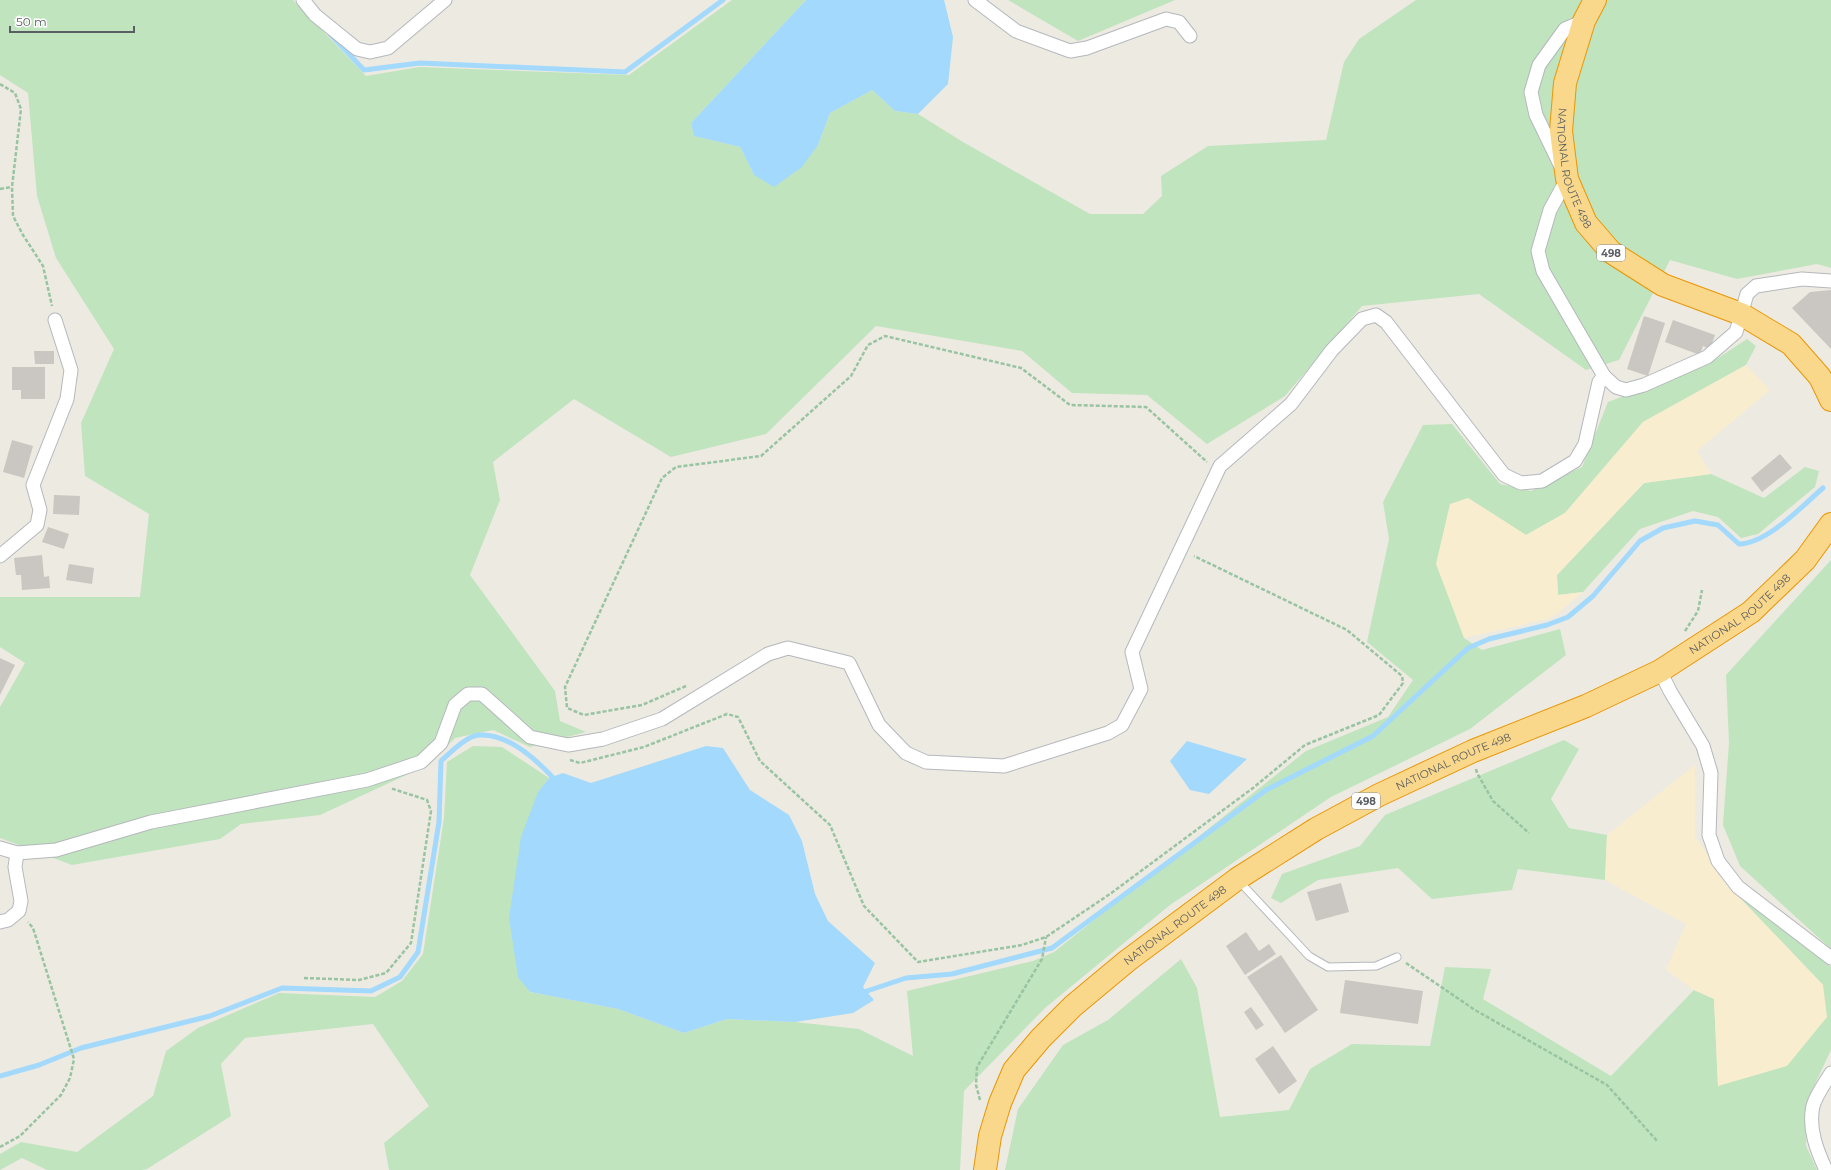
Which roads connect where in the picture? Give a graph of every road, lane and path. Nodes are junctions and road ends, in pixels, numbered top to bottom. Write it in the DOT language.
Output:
graph roads {
  1 [pos="303,0"];
  2 [pos="445,0"];
  3 [pos="975,0"];
  4 [pos="1595,0"];
  5 [pos="1584,21"];
  6 [pos="1190,36"];
  7 [pos="0,84"];
  8 [pos="1567,179"];
  9 [pos="12,187"];
  10 [pos="0,189"];
  11 [pos="1831,281"];
  12 [pos="1741,314"];
  13 [pos="55,320"];
  14 [pos="1604,376"];
  15 [pos="1831,400"];
  16 [pos="1220,466"];
  17 [pos="1831,524"];
  18 [pos="1181,550"];
  19 [pos="0,556"];
  20 [pos="1660,671"];
  21 [pos="686,685"];
  22 [pos="1473,751"];
  23 [pos="567,760"];
  24 [pos="367,780"];
  25 [pos="1529,833"];
  26 [pos="0,848"];
  27 [pos="17,852"];
  28 [pos="1237,879"];
  29 [pos="19,911"];
  30 [pos="0,922"];
  31 [pos="1046,938"];
  32 [pos="1397,957"];
  33 [pos="1831,958"];
  34 [pos="304,978"];
  35 [pos="1831,1072"];
  36 [pos="982,1107"];
  37 [pos="1658,1142"];
  38 [pos="0,1148"];
  39 [pos="985,1170"];
  40 [pos="1826,1170"];
  1 -- 2 [label="street"];
  3 -- 6 [label="street"];
  4 -- 5 [label="highway, NATIONAL ROUTE 498 / 498"];
  5 -- 8 [label="highway, NATIONAL ROUTE 498 / 498"];
  5 -- 8 [label="street"];
  7 -- 9 [label="path"];
  8 -- 12 [label="highway, NATIONAL ROUTE 498 / 498"];
  8 -- 14 [label="street"];
  9 -- 10 [label="path"];
  9 -- 13 [label="path"];
  11 -- 12 [label="street"];
  12 -- 14 [label="street"];
  12 -- 15 [label="highway, NATIONAL ROUTE 498 / 498"];
  13 -- 19 [label="street"];
  14 -- 16 [label="street"];
  16 -- 18 [label="street"];
  16 -- 21 [label="path"];
  17 -- 20 [label="highway, NATIONAL ROUTE 498 / 498"];
  18 -- 24 [label="street"];
  18 -- 31 [label="path"];
  20 -- 22 [label="highway, NATIONAL ROUTE 498 / 498"];
  20 -- 33 [label="street"];
  22 -- 25 [label="path"];
  22 -- 28 [label="highway, NATIONAL ROUTE 498 / 498"];
  23 -- 31 [label="path"];
  24 -- 27 [label="street"];
  24 -- 34 [label="path"];
  26 -- 27 [label="street"];
  27 -- 29 [label="street"];
  28 -- 32 [label="lane"];
  28 -- 39 [label="highway, NATIONAL ROUTE 498 / 498"];
  29 -- 30 [label="street"];
  29 -- 38 [label="path"];
  31 -- 36 [label="path"];
  32 -- 37 [label="path"];
  35 -- 40 [label="street"];
}
